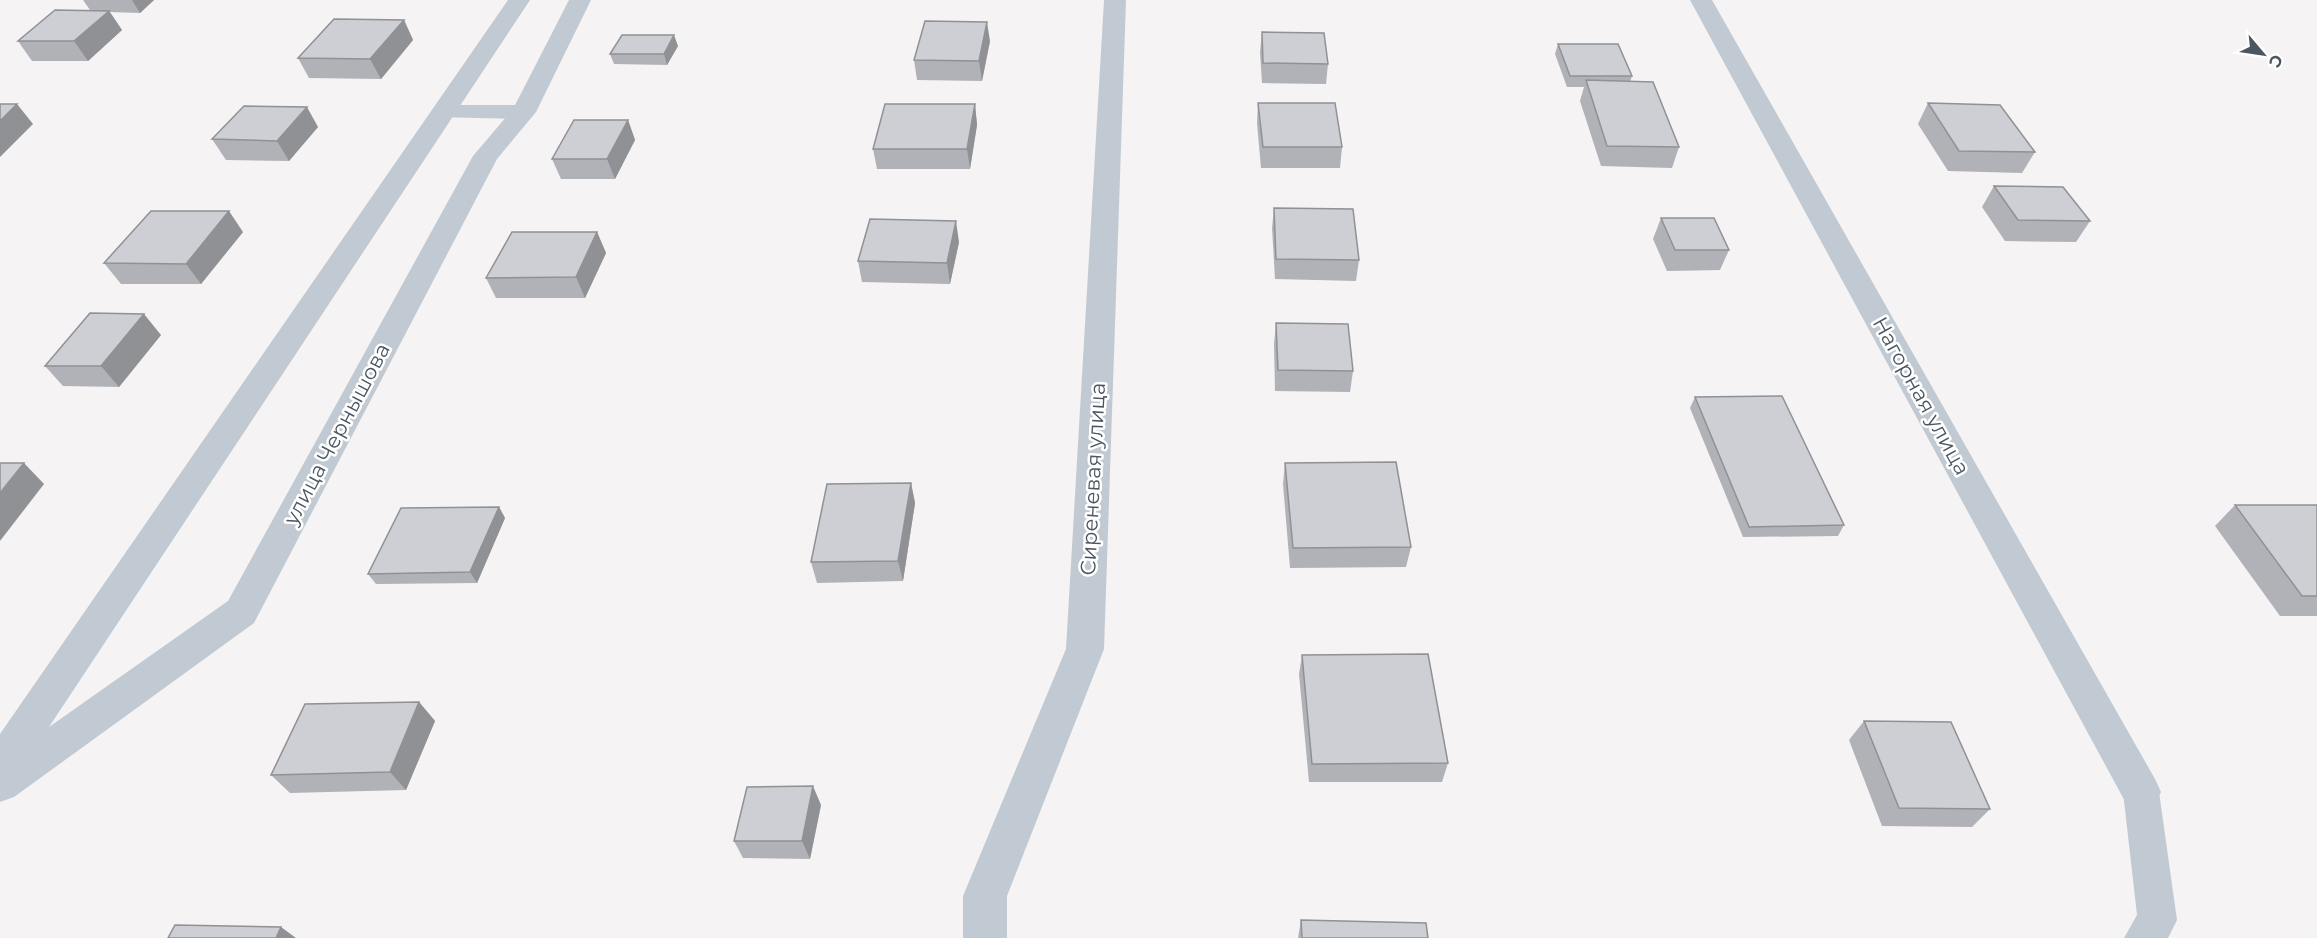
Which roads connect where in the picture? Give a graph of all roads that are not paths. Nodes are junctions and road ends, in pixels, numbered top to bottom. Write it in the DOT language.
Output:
graph roads {
  1 [pos="519,0"];
  2 [pos="580,0"];
  3 [pos="1115,0"];
  4 [pos="1701,0"];
  5 [pos="443,112"];
  6 [pos="524,112"];
  7 [pos="0,767"];
  8 [pos="0,784"];
  9 [pos="2141,792"];
  10 [pos="985,938"];
  11 [pos="2144,938"];
  1 -- 5 [label="street"];
  2 -- 6 [label="street, улица Чернышова"];
  3 -- 10 [label="street, Сиреневая улица"];
  4 -- 9 [label="street, Нагорная улица"];
  5 -- 6 [label="lane"];
  5 -- 7 [label="street"];
  6 -- 8 [label="street, улица Чернышова"];
  9 -- 11 [label="lane"];
}
